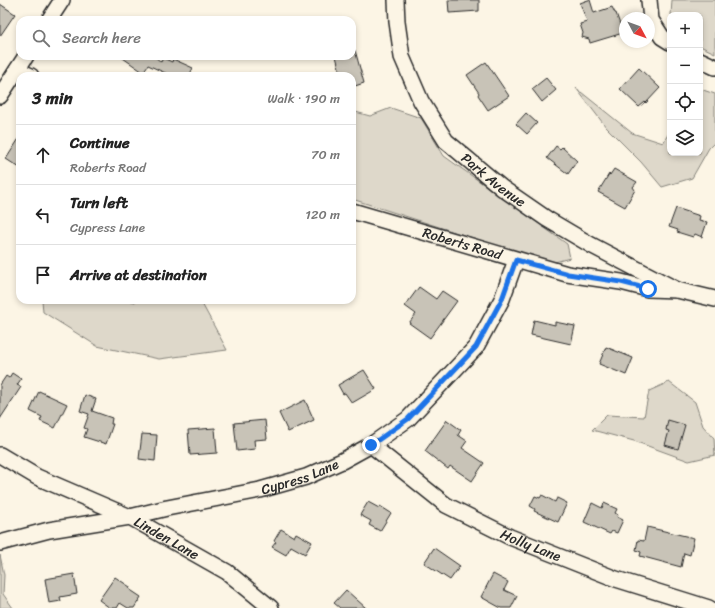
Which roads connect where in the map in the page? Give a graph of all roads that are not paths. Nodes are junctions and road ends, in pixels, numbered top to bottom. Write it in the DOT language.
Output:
graph roads {
  1 [pos="62,0"];
  2 [pos="396,0"];
  3 [pos="649,0"];
  4 [pos="52,16"];
  5 [pos="667,40"];
  6 [pos="23,60"];
  7 [pos="703,61"];
  8 [pos="715,67"];
  9 [pos="17,70"];
  10 [pos="22,72"];
  11 [pos="0,96"];
  12 [pos="356,212"];
  13 [pos="516,260"];
  14 [pos="677,290"];
  15 [pos="715,299"];
  16 [pos="371,445"];
  17 [pos="0,455"];
  18 [pos="130,517"];
  19 [pos="0,543"];
  20 [pos="271,608"];
  21 [pos="709,608"];
  1 -- 4 [label="street"];
  2 -- 14 [label="street, Park Avenue"];
  3 -- 5 [label="street"];
  6 -- 9 [label="street"];
  7 -- 8 [label="street"];
  9 -- 10 [label="street"];
  9 -- 11 [label="street"];
  12 -- 13 [label="street, Roberts Road"];
  13 -- 14 [label="street, Roberts Road"];
  13 -- 16 [label="street, Cypress Lane"];
  14 -- 15 [label="street, Roberts Road"];
  16 -- 18 [label="street, Cypress Lane"];
  16 -- 21 [label="street, Holly Lane"];
  17 -- 18 [label="street"];
  18 -- 19 [label="street, Linden Lane"];
  18 -- 20 [label="street, Linden Lane"];
}
